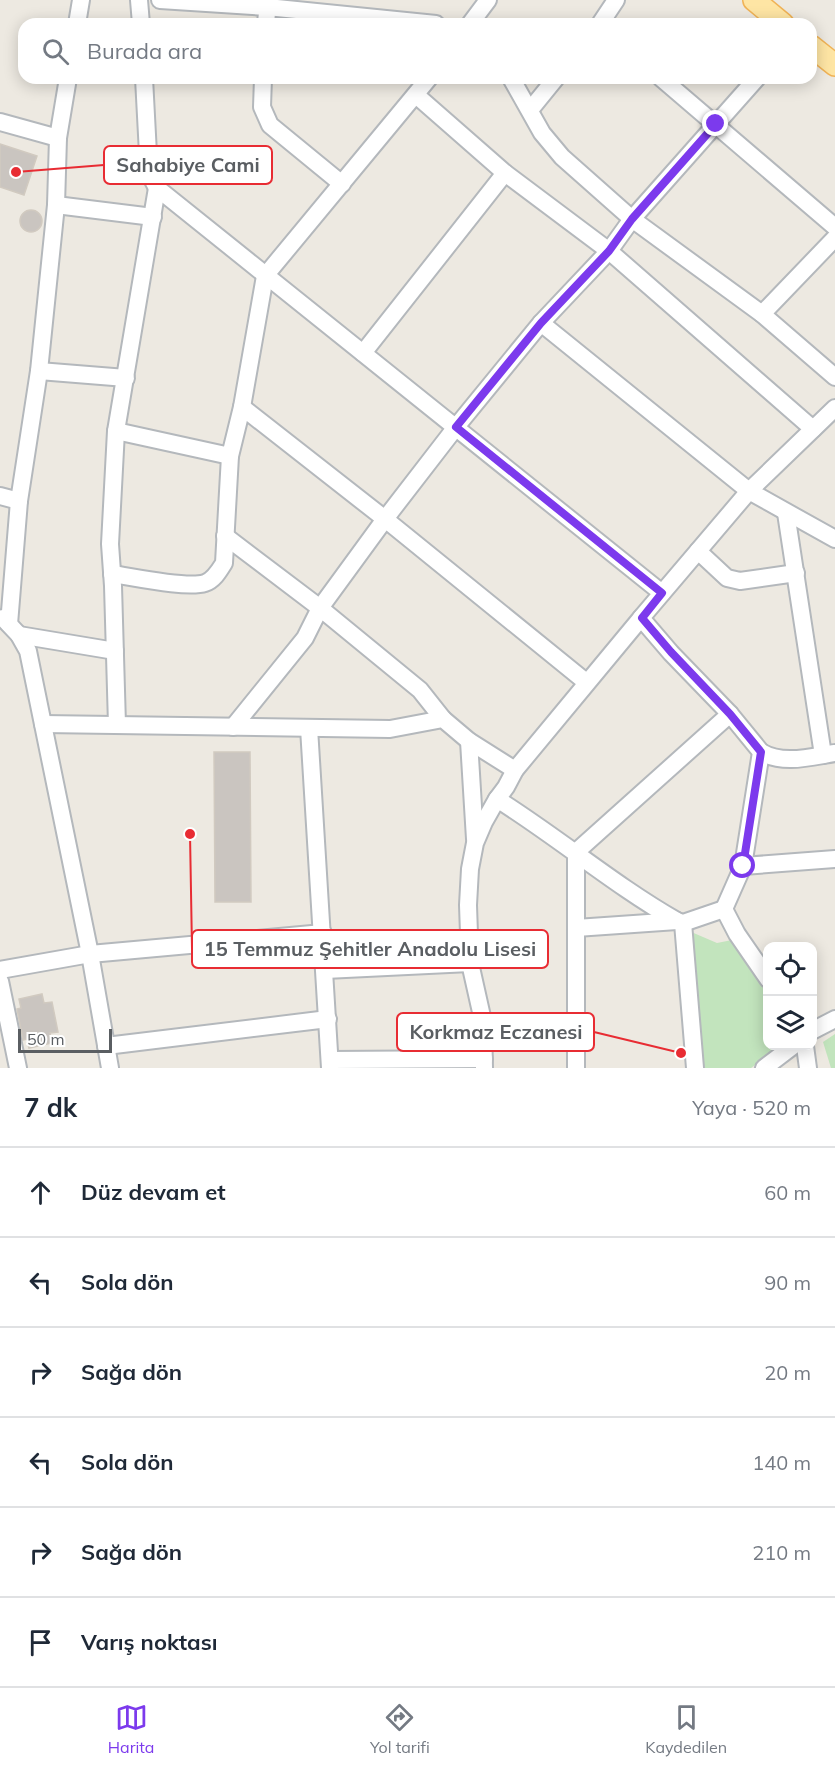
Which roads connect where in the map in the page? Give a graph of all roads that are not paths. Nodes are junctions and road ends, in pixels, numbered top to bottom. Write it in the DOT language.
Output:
graph roads {
  1 [pos="81,0"];
  2 [pos="139,0"];
  3 [pos="160,0"];
  4 [pos="488,0"];
  5 [pos="616,0"];
  6 [pos="754,0"];
  7 [pos="268,3"];
  8 [pos="78,18"];
  9 [pos="140,18"];
  10 [pos="267,18"];
  11 [pos="388,18"];
  12 [pos="474,18"];
  13 [pos="604,18"];
  14 [pos="776,18"];
  15 [pos="817,51"];
  16 [pos="835,65"];
  17 [pos="67,84"];
  18 [pos="144,84"];
  19 [pos="263,84"];
  20 [pos="424,84"];
  21 [pos="515,84"];
  22 [pos="551,84"];
  23 [pos="668,84"];
  24 [pos="752,84"];
  25 [pos="416,95"];
  26 [pos="530,110"];
  27 [pos="0,122"];
  28 [pos="716,124"];
  29 [pos="58,138"];
  30 [pos="505,173"];
  31 [pos="342,184"];
  32 [pos="158,188"];
  33 [pos="56,205"];
  34 [pos="153,217"];
  35 [pos="632,219"];
  36 [pos="835,227"];
  37 [pos="835,238"];
  38 [pos="609,251"];
  39 [pos="265,276"];
  40 [pos="762,314"];
  41 [pos="541,323"];
  42 [pos="363,353"];
  43 [pos="39,371"];
  44 [pos="835,377"];
  45 [pos="126,378"];
  46 [pos="242,406"];
  47 [pos="835,408"];
  48 [pos="456,427"];
  49 [pos="813,429"];
  50 [pos="116,431"];
  51 [pos="230,456"];
  52 [pos="749,491"];
  53 [pos="0,496"];
  54 [pos="19,501"];
  55 [pos="786,513"];
  56 [pos="385,519"];
  57 [pos="225,536"];
  58 [pos="835,539"];
  59 [pos="698,551"];
  60 [pos="796,573"];
  61 [pos="112,574"];
  62 [pos="662,593"];
  63 [pos="320,608"];
  64 [pos="642,618"];
  65 [pos="9,624"];
  66 [pos="115,651"];
  67 [pos="586,682"];
  68 [pos="730,714"];
  69 [pos="443,719"];
  70 [pos="43,724"];
  71 [pos="117,725"];
  72 [pos="233,727"];
  73 [pos="309,728"];
  74 [pos="469,741"];
  75 [pos="761,752"];
  76 [pos="829,754"];
  77 [pos="515,770"];
  78 [pos="497,799"];
  79 [pos="475,843"];
  80 [pos="576,852"];
  81 [pos="835,859"];
  82 [pos="743,866"];
  83 [pos="724,909"];
  84 [pos="680,922"];
  85 [pos="576,928"];
  86 [pos="322,933"];
  87 [pos="90,954"];
  88 [pos="470,963"];
  89 [pos="0,970"];
  90 [pos="325,970"];
  91 [pos="763,972"];
  92 [pos="0,981"];
  93 [pos="835,1019"];
  94 [pos="328,1020"];
  95 [pos="817,1029"];
  96 [pos="106,1046"];
  97 [pos="788,1050"];
  98 [pos="806,1050"];
  99 [pos="330,1064"];
  100 [pos="484,1064"];
  101 [pos="18,1068"];
  102 [pos="110,1068"];
  103 [pos="576,1068"];
  104 [pos="695,1068"];
  105 [pos="764,1068"];
  106 [pos="808,1068"];
  1 -- 8 [label="street"];
  2 -- 9 [label="street"];
  3 -- 7 [label="street"];
  4 -- 12 [label="street"];
  5 -- 13 [label="street"];
  6 -- 14 [label="main road"];
  7 -- 10 [label="street"];
  7 -- 11 [label="street"];
  15 -- 16 [label="main road"];
  17 -- 29 [label="street"];
  18 -- 32 [label="street"];
  19 -- 31 [label="street"];
  20 -- 25 [label="street"];
  21 -- 26 [label="street"];
  22 -- 26 [label="street"];
  23 -- 28 [label="street"];
  24 -- 28 [label="street"];
  25 -- 30 [label="street"];
  25 -- 31 [label="street"];
  26 -- 35 [label="street"];
  27 -- 29 [label="street"];
  28 -- 35 [label="street"];
  28 -- 36 [label="street"];
  29 -- 33 [label="street"];
  30 -- 38 [label="street"];
  30 -- 42 [label="street"];
  31 -- 39 [label="street"];
  32 -- 34 [label="street"];
  32 -- 39 [label="street"];
  33 -- 34 [label="street"];
  33 -- 43 [label="street"];
  34 -- 45 [label="street"];
  35 -- 38 [label="street"];
  35 -- 40 [label="street"];
  37 -- 40 [label="street"];
  38 -- 41 [label="street"];
  38 -- 49 [label="street"];
  39 -- 42 [label="street"];
  39 -- 46 [label="street"];
  40 -- 44 [label="street"];
  41 -- 48 [label="street"];
  41 -- 52 [label="street"];
  42 -- 48 [label="street"];
  43 -- 45 [label="street"];
  43 -- 54 [label="street"];
  45 -- 50 [label="street"];
  46 -- 51 [label="street"];
  46 -- 56 [label="street"];
  47 -- 49 [label="street"];
  48 -- 56 [label="street"];
  48 -- 62 [label="street"];
  49 -- 52 [label="street"];
  50 -- 51 [label="street"];
  50 -- 61 [label="street"];
  51 -- 57 [label="street"];
  52 -- 55 [label="street"];
  52 -- 59 [label="street"];
  53 -- 54 [label="street"];
  54 -- 65 [label="street"];
  55 -- 58 [label="street"];
  55 -- 60 [label="street"];
  56 -- 63 [label="street"];
  56 -- 67 [label="street"];
  57 -- 61 [label="street"];
  57 -- 63 [label="street"];
  59 -- 60 [label="street"];
  59 -- 62 [label="street"];
  60 -- 76 [label="street"];
  61 -- 66 [label="street"];
  62 -- 64 [label="street"];
  63 -- 69 [label="street"];
  63 -- 72 [label="street"];
  64 -- 67 [label="street"];
  64 -- 68 [label="street"];
  65 -- 66 [label="street"];
  65 -- 70 [label="street"];
  66 -- 71 [label="street"];
  67 -- 77 [label="street"];
  68 -- 75 [label="street"];
  68 -- 80 [label="street"];
  69 -- 73 [label="street"];
  69 -- 74 [label="street"];
  70 -- 71 [label="street"];
  70 -- 87 [label="street"];
  71 -- 72 [label="street"];
  72 -- 73 [label="street"];
  73 -- 86 [label="street"];
  74 -- 77 [label="street"];
  74 -- 79 [label="street"];
  75 -- 76 [label="street"];
  75 -- 82 [label="street"];
  77 -- 78 [label="street"];
  78 -- 79 [label="street"];
  78 -- 80 [label="street"];
  79 -- 88 [label="street"];
  80 -- 84 [label="street"];
  80 -- 85 [label="street"];
  81 -- 82 [label="street"];
  82 -- 83 [label="street"];
  83 -- 84 [label="street"];
  83 -- 91 [label="street"];
  84 -- 85 [label="street"];
  84 -- 104 [label="street"];
  85 -- 103 [label="street"];
  86 -- 87 [label="street"];
  86 -- 90 [label="street"];
  87 -- 89 [label="street"];
  87 -- 96 [label="street"];
  88 -- 90 [label="street"];
  88 -- 100 [label="street"];
  90 -- 94 [label="street"];
  92 -- 101 [label="street"];
  93 -- 95 [label="street"];
  94 -- 96 [label="street"];
  94 -- 99 [label="street"];
  96 -- 102 [label="street"];
  97 -- 105 [label="street"];
  98 -- 106 [label="street"];
  99 -- 100 [label="street"];
}
